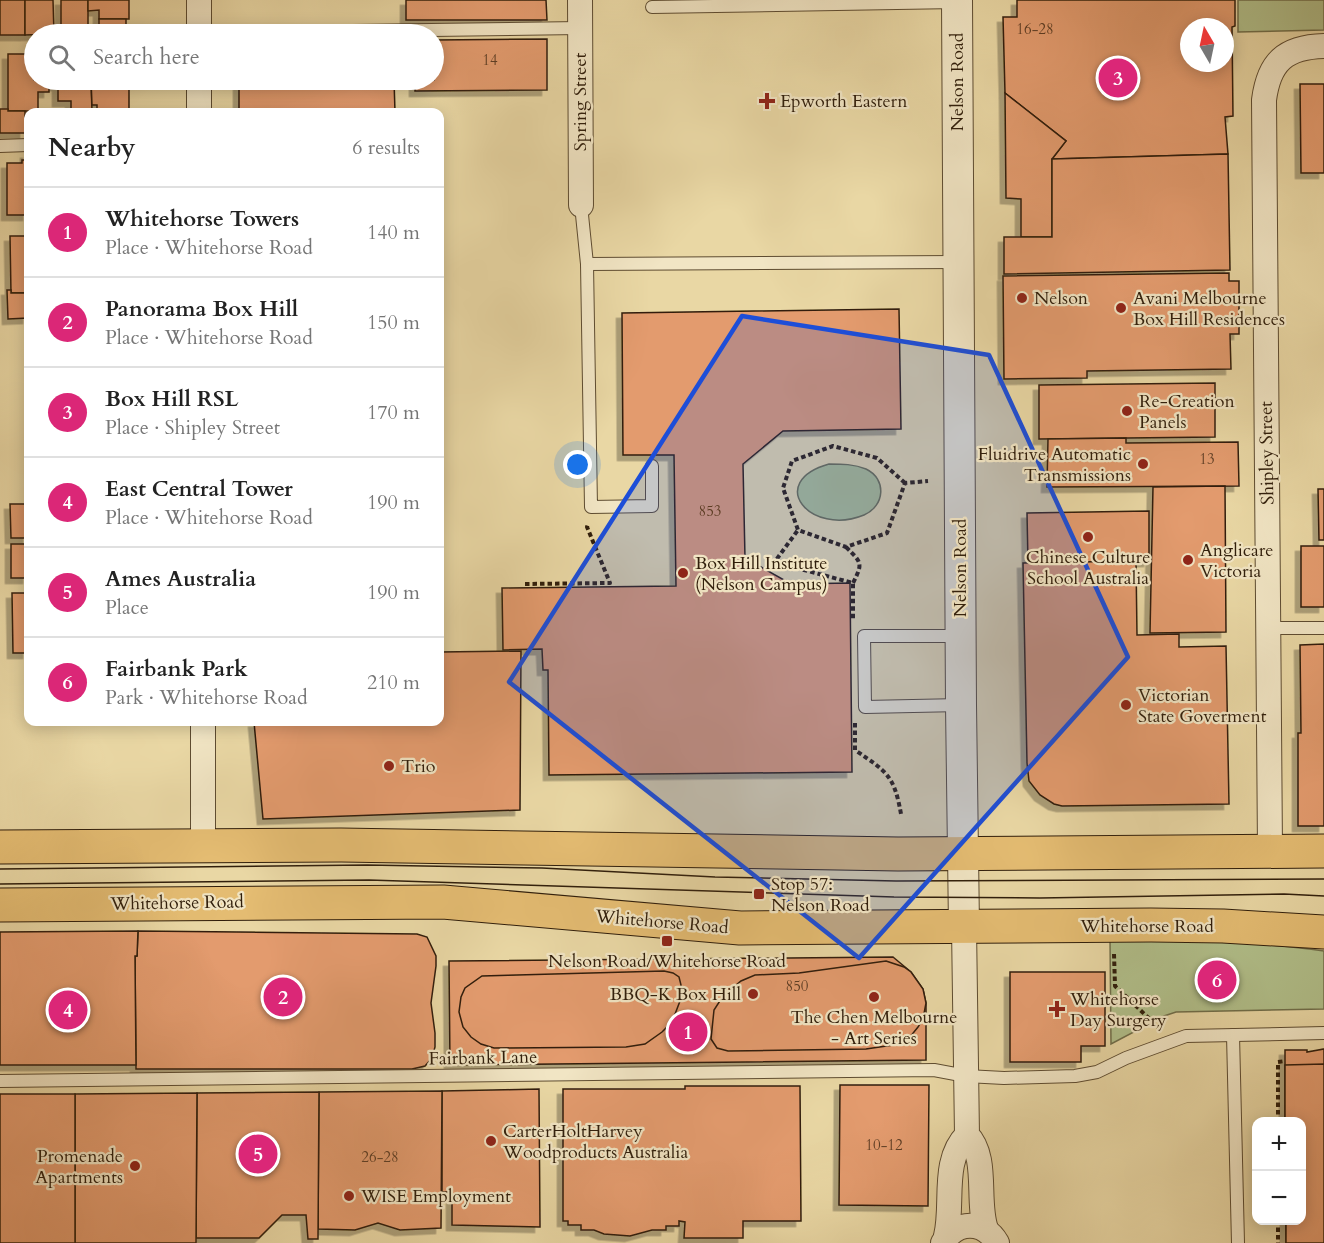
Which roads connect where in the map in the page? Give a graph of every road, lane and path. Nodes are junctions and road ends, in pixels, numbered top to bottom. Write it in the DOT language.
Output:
graph roads {
  1 [pos="199,0"];
  2 [pos="580,0"];
  3 [pos="957,1"];
  4 [pos="652,7"];
  5 [pos="199,24"];
  6 [pos="580,28"];
  7 [pos="444,30"];
  8 [pos="1324,46"];
  9 [pos="199,90"];
  10 [pos="199,108"];
  11 [pos="0,146"];
  12 [pos="24,146"];
  13 [pos="581,205"];
  14 [pos="958,262"];
  15 [pos="587,264"];
  16 [pos="652,466"];
  17 [pos="928,481"];
  18 [pos="905,483"];
  19 [pos="591,507"];
  20 [pos="798,530"];
  21 [pos="846,547"];
  22 [pos="768,571"];
  23 [pos="853,583"];
  24 [pos="525,584"];
  25 [pos="1269,628"];
  26 [pos="1324,628"];
  27 [pos="960,636"];
  28 [pos="961,705"];
  29 [pos="203,726"];
  30 [pos="203,846"];
  31 [pos="0,847"];
  32 [pos="1270,850"];
  33 [pos="1324,850"];
  34 [pos="963,854"];
  35 [pos="0,905"];
  36 [pos="964,927"];
  37 [pos="1324,932"];
  38 [pos="1114,950"];
  39 [pos="1324,1033"];
  40 [pos="1233,1035"];
  41 [pos="1172,1041"];
  42 [pos="1285,1062"];
  43 [pos="966,1076"];
  44 [pos="0,1081"];
  45 [pos="1278,1117"];
  46 [pos="967,1135"];
  47 [pos="1278,1225"];
  48 [pos="992,1236"];
  49 [pos="944,1240"];
  50 [pos="1238,1243"];
  51 [pos="1278,1243"];
  1 -- 5 [label="street"];
  2 -- 6 [label="street, Spring Street"];
  3 -- 4 [label="lane"];
  3 -- 14 [label="street, Nelson Road"];
  6 -- 7 [label="lane"];
  6 -- 13 [label="street, Spring Street"];
  8 -- 25 [label="street, Shipley Street"];
  9 -- 10 [label="street"];
  11 -- 12 [label="lane"];
  13 -- 15 [label="lane"];
  14 -- 15 [label="lane"];
  14 -- 27 [label="street, Nelson Road"];
  15 -- 19 [label="lane"];
  16 -- 19 [label="lane"];
  17 -- 18 [label="path"];
  18 -- 20 [label="path"];
  18 -- 21 [label="path"];
  19 -- 24 [label="path"];
  20 -- 21 [label="path"];
  20 -- 22 [label="path"];
  21 -- 23 [label="path"];
  25 -- 26 [label="lane"];
  25 -- 32 [label="street, Shipley Street"];
  27 -- 28 [label="street, Nelson Road"];
  27 -- 28 [label="lane"];
  28 -- 34 [label="street, Nelson Road"];
  29 -- 30 [label="street"];
  30 -- 31 [label="main road"];
  30 -- 34 [label="main road"];
  32 -- 33 [label="main road"];
  32 -- 34 [label="main road"];
  34 -- 36 [label="street, Nelson Road"];
  35 -- 36 [label="main road, Whitehorse Road"];
  36 -- 37 [label="main road, Whitehorse Road"];
  36 -- 43 [label="street, Nelson Road"];
  38 -- 41 [label="path"];
  39 -- 40 [label="lane, Fairbank Lane"];
  40 -- 41 [label="lane, Fairbank Lane"];
  40 -- 50 [label="lane"];
  41 -- 43 [label="lane, Fairbank Lane"];
  42 -- 45 [label="path"];
  43 -- 44 [label="lane, Fairbank Lane"];
  43 -- 46 [label="street, Nelson Road"];
  46 -- 48 [label="street, Nelson Road"];
  46 -- 49 [label="street"];
  47 -- 51 [label="path"];
  48 -- 49 [label="street"];
}
